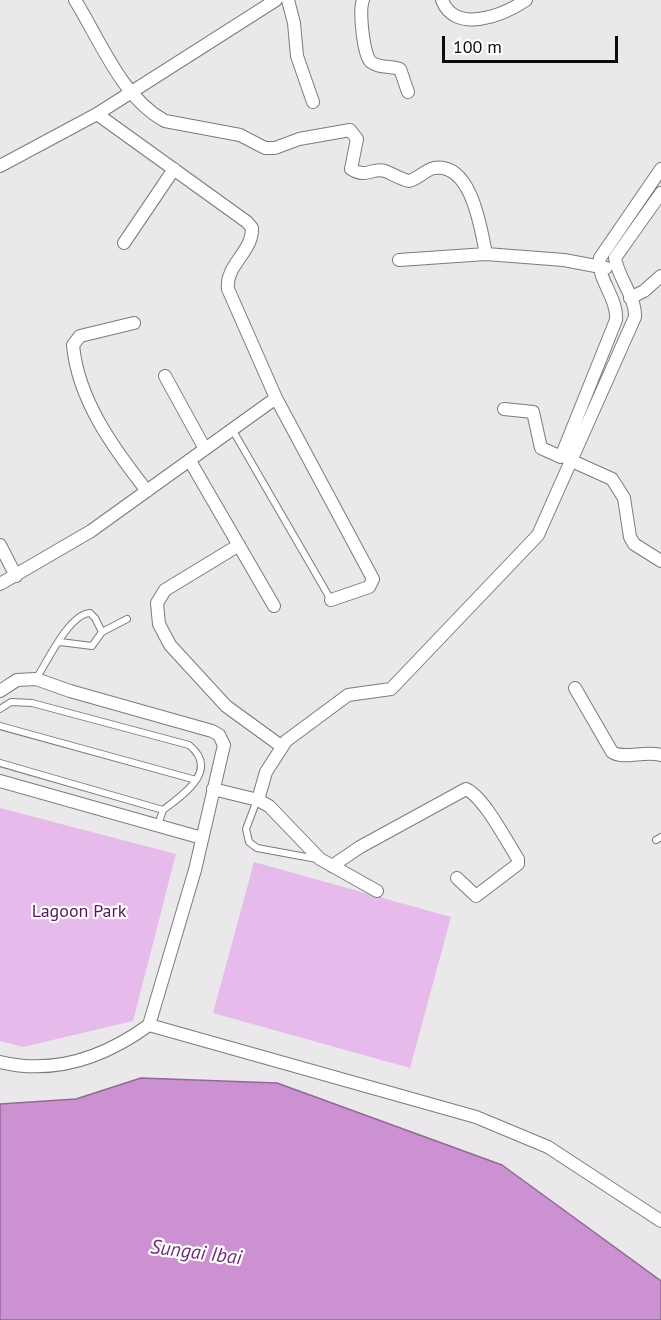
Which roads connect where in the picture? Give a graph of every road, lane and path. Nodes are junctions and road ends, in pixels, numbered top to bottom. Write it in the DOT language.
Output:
graph roads {
  1 [pos="75,0"];
  2 [pos="276,0"];
  3 [pos="288,0"];
  4 [pos="363,0"];
  5 [pos="442,0"];
  6 [pos="525,0"];
  7 [pos="131,92"];
  8 [pos="408,92"];
  9 [pos="313,102"];
  10 [pos="97,114"];
  11 [pos="0,166"];
  12 [pos="174,169"];
  13 [pos="661,169"];
  14 [pos="661,192"];
  15 [pos="124,243"];
  16 [pos="486,254"];
  17 [pos="399,260"];
  18 [pos="617,266"];
  19 [pos="601,269"];
  20 [pos="661,276"];
  21 [pos="630,298"];
  22 [pos="134,323"];
  23 [pos="165,376"];
  24 [pos="276,398"];
  25 [pos="504,409"];
  26 [pos="232,429"];
  27 [pos="205,450"];
  28 [pos="190,460"];
  29 [pos="572,461"];
  30 [pos="147,491"];
  31 [pos="0,544"];
  32 [pos="239,545"];
  33 [pos="661,561"];
  34 [pos="16,576"];
  35 [pos="0,584"];
  36 [pos="331,600"];
  37 [pos="274,606"];
  38 [pos="127,619"];
  39 [pos="102,632"];
  40 [pos="60,642"];
  41 [pos="36,679"];
  42 [pos="575,688"];
  43 [pos="0,691"];
  44 [pos="0,709"];
  45 [pos="0,726"];
  46 [pos="281,746"];
  47 [pos="661,755"];
  48 [pos="0,763"];
  49 [pos="196,780"];
  50 [pos="0,781"];
  51 [pos="218,790"];
  52 [pos="258,800"];
  53 [pos="163,810"];
  54 [pos="158,825"];
  55 [pos="202,838"];
  56 [pos="320,859"];
  57 [pos="332,866"];
  58 [pos="457,878"];
  59 [pos="377,891"];
  60 [pos="154,1027"];
  61 [pos="0,1062"];
  62 [pos="661,1221"];
  1 -- 7 [label="street"];
  2 -- 7 [label="street"];
  3 -- 9 [label="street"];
  4 -- 8 [label="street"];
  5 -- 6 [label="street"];
  7 -- 10 [label="street"];
  7 -- 16 [label="street"];
  10 -- 11 [label="street"];
  10 -- 12 [label="street"];
  12 -- 15 [label="street"];
  12 -- 24 [label="street"];
  13 -- 19 [label="street"];
  14 -- 18 [label="street"];
  16 -- 17 [label="street"];
  16 -- 19 [label="street"];
  18 -- 19 [label="street"];
  18 -- 21 [label="street"];
  19 -- 25 [label="street"];
  20 -- 21 [label="street"];
  21 -- 29 [label="street"];
  22 -- 30 [label="street"];
  23 -- 27 [label="street"];
  24 -- 26 [label="street"];
  24 -- 36 [label="street"];
  26 -- 27 [label="street"];
  26 -- 36 [label="lane"];
  27 -- 28 [label="street"];
  28 -- 30 [label="street"];
  28 -- 32 [label="street"];
  29 -- 33 [label="street"];
  29 -- 46 [label="street"];
  30 -- 34 [label="street"];
  31 -- 34 [label="street"];
  32 -- 37 [label="street"];
  32 -- 46 [label="street"];
  34 -- 35 [label="street"];
  38 -- 39 [label="lane"];
  39 -- 40 [label="lane"];
  39 -- 40 [label="lane"];
  40 -- 41 [label="lane"];
  41 -- 43 [label="street"];
  41 -- 51 [label="street"];
  42 -- 47 [label="street"];
  44 -- 49 [label="lane"];
  45 -- 49 [label="lane"];
  46 -- 52 [label="street"];
  48 -- 53 [label="lane"];
  49 -- 53 [label="lane"];
  50 -- 54 [label="street"];
  51 -- 52 [label="street"];
  51 -- 55 [label="street"];
  52 -- 56 [label="street"];
  52 -- 56 [label="lane"];
  53 -- 54 [label="lane"];
  54 -- 55 [label="street"];
  55 -- 60 [label="street"];
  56 -- 57 [label="street"];
  57 -- 58 [label="street"];
  57 -- 59 [label="street"];
  60 -- 61 [label="street"];
  60 -- 62 [label="street"];
}
